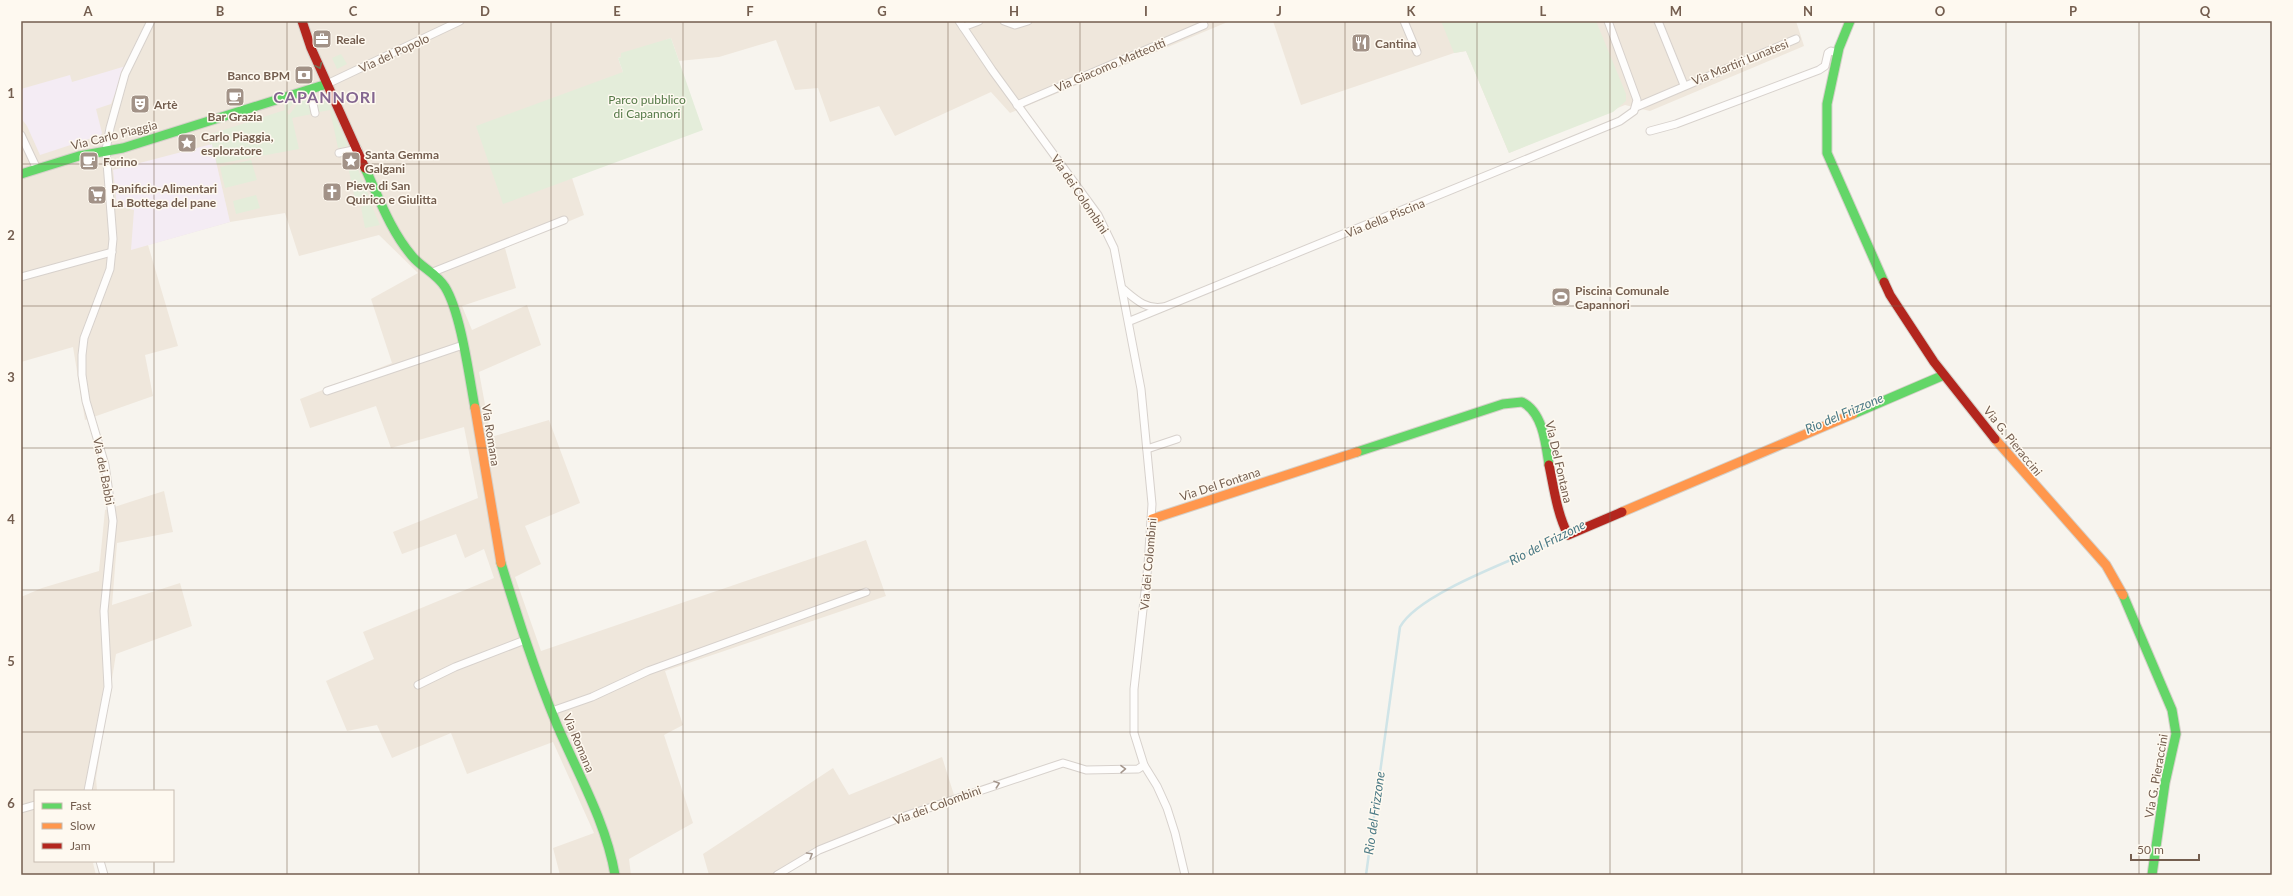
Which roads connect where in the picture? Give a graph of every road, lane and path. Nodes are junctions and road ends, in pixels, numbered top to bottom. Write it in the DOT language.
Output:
graph roads {
  1 [pos="150,21"];
  2 [pos="302,21"];
  3 [pos="460,21"];
  4 [pos="979,21"];
  5 [pos="1004,21"];
  6 [pos="1028,21"];
  7 [pos="1404,21"];
  8 [pos="1608,21"];
  9 [pos="1658,21"];
  10 [pos="1850,21"];
  11 [pos="961,24"];
  12 [pos="1204,26"];
  13 [pos="1796,39"];
  14 [pos="1417,52"];
  15 [pos="1838,53"];
  16 [pos="327,84"];
  17 [pos="1684,85"];
  18 [pos="310,90"];
  19 [pos="1017,105"];
  20 [pos="1636,107"];
  21 [pos="315,113"];
  22 [pos="1650,132"];
  23 [pos="21,135"];
  24 [pos="358,149"];
  25 [pos="106,150"];
  26 [pos="339,153"];
  27 [pos="37,169"];
  28 [pos="21,174"];
  29 [pos="564,220"];
  30 [pos="112,252"];
  31 [pos="433,272"];
  32 [pos="21,277"];
  33 [pos="1123,289"];
  34 [pos="1173,305"];
  35 [pos="1130,321"];
  36 [pos="463,345"];
  37 [pos="1944,374"];
  38 [pos="327,392"];
  39 [pos="1177,439"];
  40 [pos="1147,449"];
  41 [pos="1152,519"];
  42 [pos="866,592"];
  43 [pos="525,640"];
  44 [pos="418,685"];
  45 [pos="552,711"];
  46 [pos="1144,765"];
  47 [pos="88,790"];
  48 [pos="34,805"];
  49 [pos="21,809"];
  50 [pos="100,862"];
  51 [pos="104,875"];
  52 [pos="614,875"];
  53 [pos="777,875"];
  54 [pos="1185,875"];
  55 [pos="2152,875"];
  1 -- 25 [label="street, Via dei Babbi"];
  2 -- 16 [label="street, Via Romana, one-way"];
  3 -- 16 [label="street, Via del Popolo"];
  4 -- 11 [label="street"];
  5 -- 6 [label="street"];
  7 -- 14 [label="street"];
  8 -- 20 [label="street"];
  9 -- 17 [label="street, Via Martiri Lunatesi"];
  10 -- 15 [label="street, Via G. Pieraccini"];
  11 -- 19 [label="street, Via dei Colombini"];
  12 -- 19 [label="street, Via Giacomo Matteotti"];
  13 -- 17 [label="street, Via Martiri Lunatesi"];
  15 -- 22 [label="street"];
  15 -- 37 [label="street, Via G. Pieraccini"];
  16 -- 18 [label="street, Via Carlo Piaggia"];
  16 -- 24 [label="street, Via Romana"];
  17 -- 20 [label="street, Via Martiri Lunatesi"];
  18 -- 21 [label="street"];
  18 -- 25 [label="street, Via Carlo Piaggia"];
  19 -- 33 [label="street, Via dei Colombini"];
  20 -- 34 [label="street, Via della Piscina"];
  23 -- 27 [label="street"];
  24 -- 26 [label="street"];
  24 -- 31 [label="street, Via Romana"];
  25 -- 27 [label="street, Via Carlo Piaggia"];
  25 -- 30 [label="street, Via dei Babbi"];
  27 -- 28 [label="street, Via Carlo Piaggia"];
  29 -- 31 [label="street"];
  30 -- 32 [label="street"];
  30 -- 47 [label="street, Via dei Babbi"];
  31 -- 36 [label="street, Via Romana"];
  33 -- 34 [label="street"];
  33 -- 35 [label="street, Via dei Colombini"];
  34 -- 35 [label="street, Via della Piscina"];
  35 -- 40 [label="street, Via dei Colombini"];
  36 -- 38 [label="street"];
  36 -- 43 [label="street, Via Romana"];
  37 -- 41 [label="street, Via Del Fontana"];
  37 -- 55 [label="street, Via G. Pieraccini"];
  39 -- 40 [label="street"];
  40 -- 41 [label="street, Via dei Colombini"];
  41 -- 46 [label="street, Via dei Colombini"];
  42 -- 45 [label="street"];
  43 -- 44 [label="street"];
  43 -- 45 [label="street, Via Romana"];
  45 -- 52 [label="street, Via Romana"];
  53 -- 46 [label="street, Via dei Colombini, one-way"];
  46 -- 54 [label="street"];
  48 -- 49 [label="street"];
  50 -- 51 [label="street"];
}
